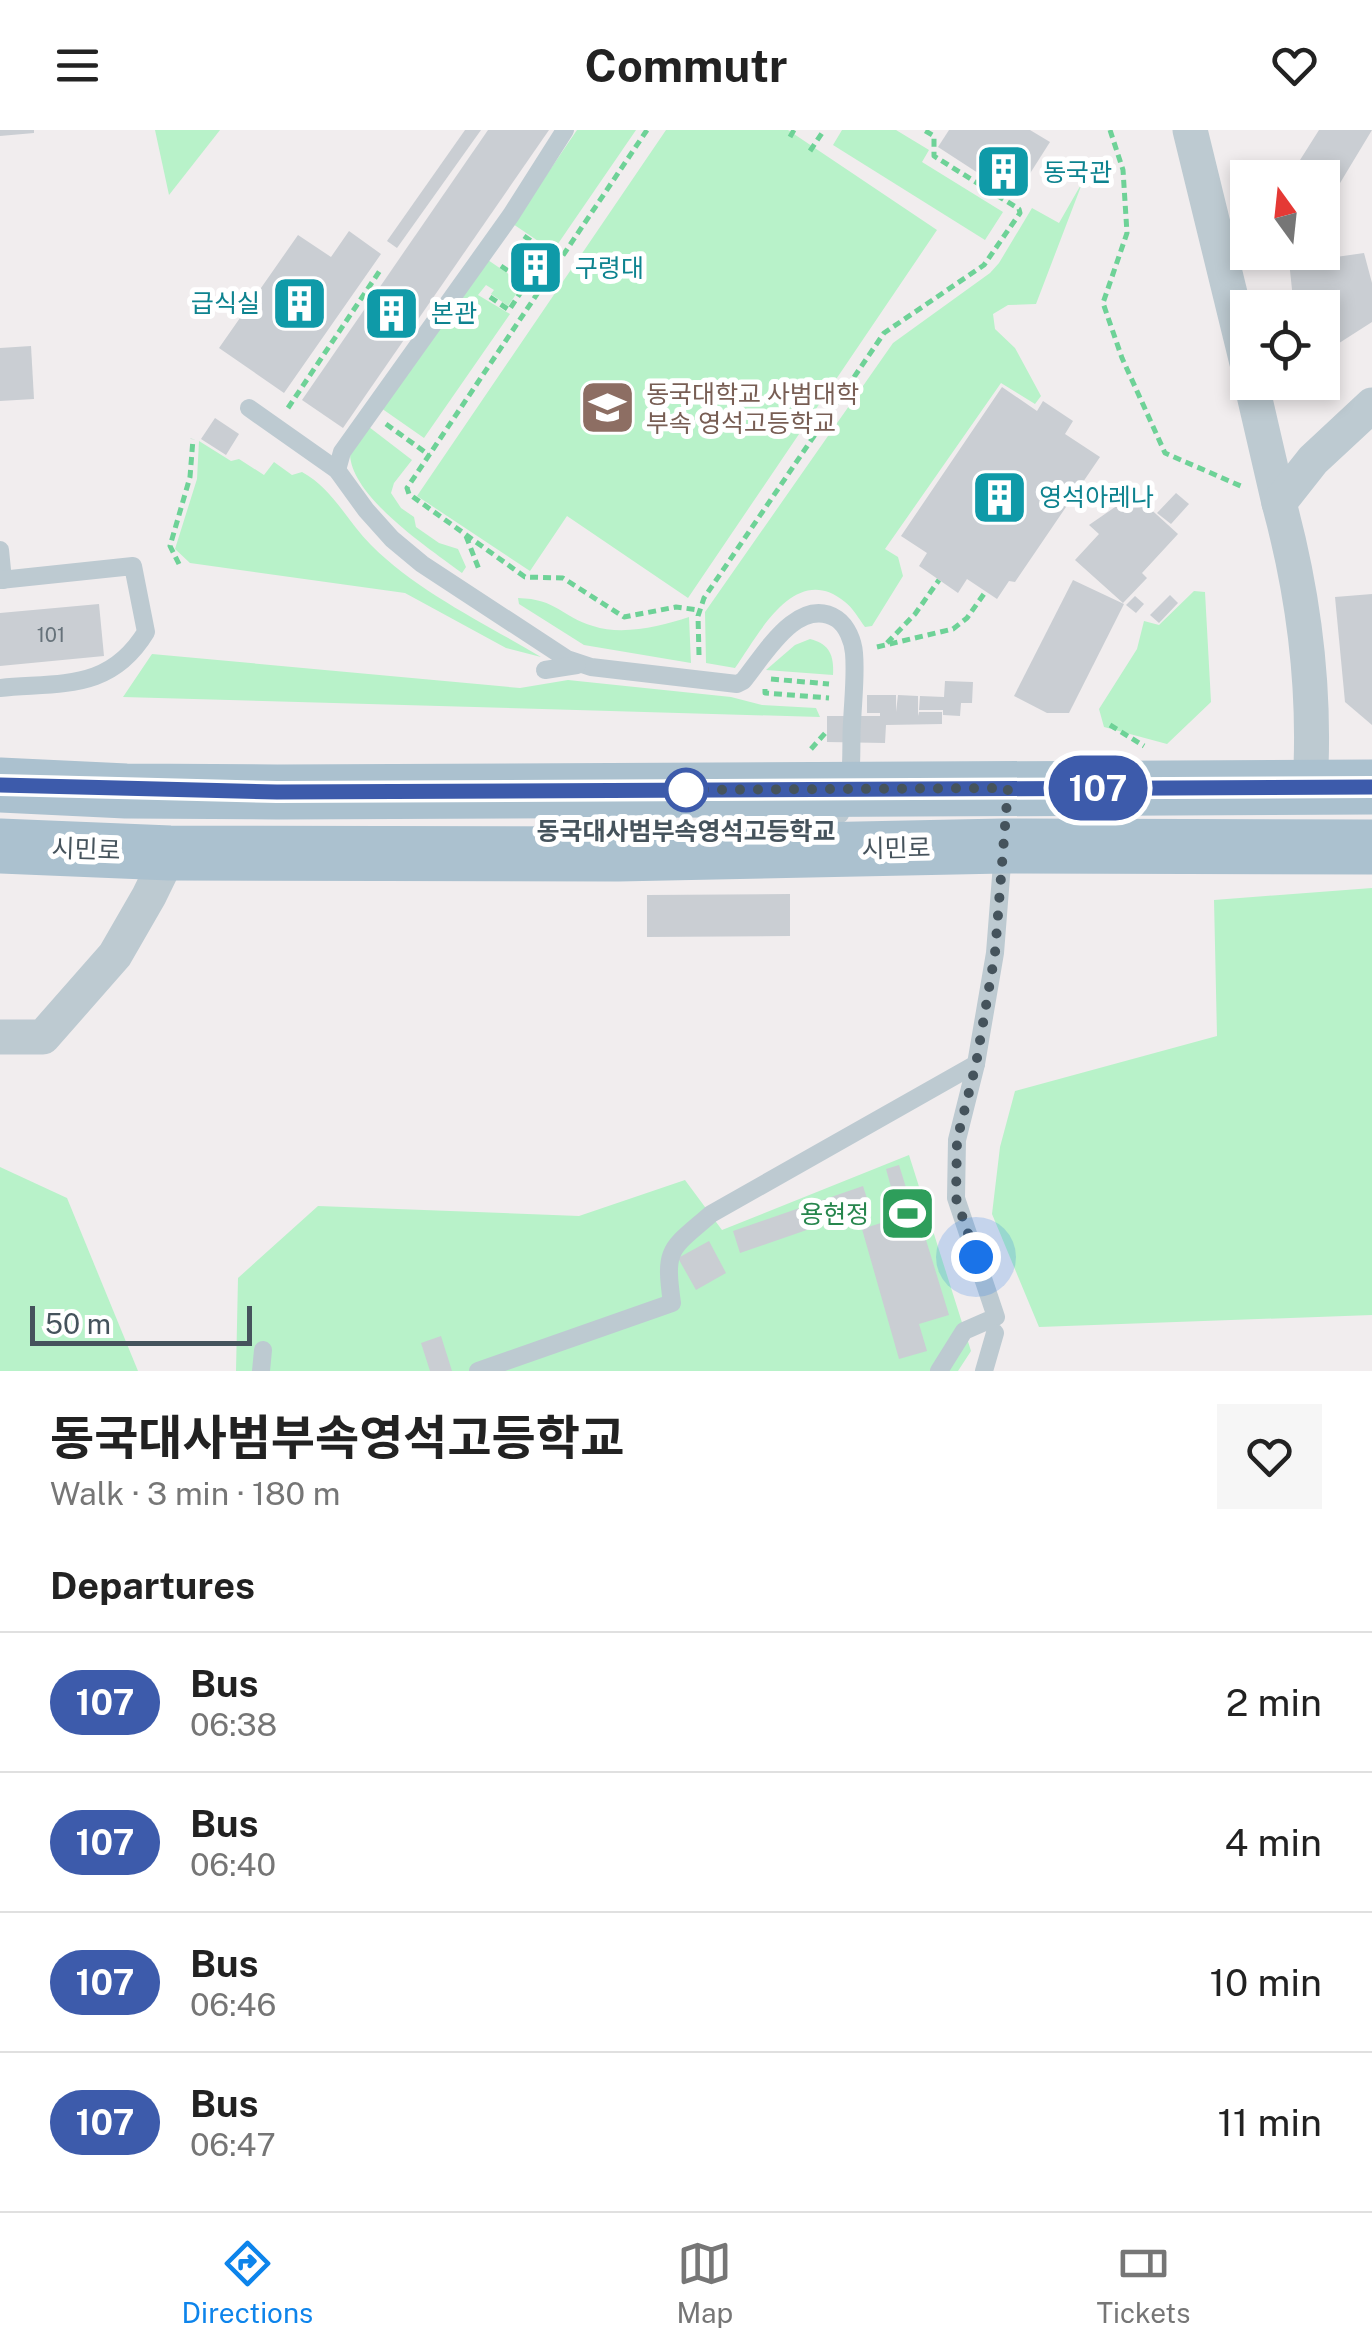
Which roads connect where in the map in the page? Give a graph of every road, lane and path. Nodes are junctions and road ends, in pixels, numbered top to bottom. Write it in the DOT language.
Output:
graph roads {
  1 [pos="565,130"];
  2 [pos="647,130"];
  3 [pos="794,130"];
  4 [pos="824,130"];
  5 [pos="924,130"];
  6 [pos="1110,130"];
  7 [pos="1190,130"];
  8 [pos="790,137"];
  9 [pos="810,151"];
  10 [pos="512,228"];
  11 [pos="490,258"];
  12 [pos="559,260"];
  13 [pos="380,269"];
  14 [pos="527,284"];
  15 [pos="538,291"];
  16 [pos="1230,293"];
  17 [pos="490,297"];
  18 [pos="1255,400"];
  19 [pos="1372,405"];
  20 [pos="249,408"];
  21 [pos="378,418"];
  22 [pos="280,430"];
  23 [pos="193,439"];
  24 [pos="429,455"];
  25 [pos="338,470"];
  26 [pos="1279,502"];
  27 [pos="466,535"];
  28 [pos="0,550"];
  29 [pos="179,564"];
  30 [pos="2,580"];
  31 [pos="939,580"];
  32 [pos="486,589"];
  33 [pos="986,591"];
  34 [pos="699,610"];
  35 [pos="884,645"];
  36 [pos="854,652"];
  37 [pos="699,663"];
  38 [pos="578,665"];
  39 [pos="545,670"];
  40 [pos="766,679"];
  41 [pos="830,683"];
  42 [pos="0,688"];
  43 [pos="765,693"];
  44 [pos="829,698"];
  45 [pos="0,785"];
  46 [pos="1310,787"];
  47 [pos="1372,787"];
  48 [pos="848,788"];
  49 [pos="1006,817"];
  50 [pos="0,846"];
  51 [pos="1372,847"];
  52 [pos="170,853"];
  53 [pos="618,854"];
  54 [pos="0,1037"];
  55 [pos="976,1064"];
  56 [pos="995,1333"];
  57 [pos="263,1350"];
  58 [pos="261,1371"];
  59 [pos="478,1371"];
  60 [pos="939,1371"];
  61 [pos="984,1371"];
  1 -- 25 [label="lane"];
  2 -- 12 [label="path"];
  3 -- 8 [label="path"];
  4 -- 9 [label="path"];
  5 -- 34 [label="path"];
  6 -- 26 [label="path"];
  7 -- 16 [label="street"];
  10 -- 12 [label="path"];
  11 -- 14 [label="path"];
  12 -- 15 [label="path"];
  13 -- 22 [label="path"];
  14 -- 15 [label="path"];
  14 -- 17 [label="path"];
  15 -- 24 [label="path"];
  18 -- 26 [label="street"];
  19 -- 26 [label="street"];
  20 -- 22 [label="lane"];
  21 -- 24 [label="path"];
  22 -- 25 [label="lane"];
  23 -- 29 [label="path"];
  24 -- 27 [label="path"];
  25 -- 38 [label="lane"];
  26 -- 46 [label="street"];
  27 -- 32 [label="path"];
  27 -- 34 [label="path"];
  28 -- 30 [label="lane"];
  30 -- 42 [label="lane"];
  31 -- 35 [label="path"];
  33 -- 35 [label="path"];
  34 -- 37 [label="path"];
  35 -- 36 [label="path"];
  36 -- 38 [label="lane"];
  36 -- 48 [label="lane"];
  38 -- 39 [label="lane"];
  40 -- 41 [label="path"];
  43 -- 44 [label="path"];
  45 -- 48 [label="main road, 시민로"];
  46 -- 47 [label="main road, 시민로"];
  46 -- 49 [label="main road, 시민로"];
  48 -- 49 [label="main road, 시민로"];
  48 -- 53 [label="lane"];
  49 -- 51 [label="main road, 시민로"];
  49 -- 53 [label="main road, 시민로"];
  49 -- 55 [label="lane"];
  50 -- 52 [label="main road, 시민로"];
  52 -- 53 [label="main road, 시민로"];
  52 -- 54 [label="street"];
  55 -- 59 [label="lane"];
  55 -- 60 [label="lane"];
  56 -- 61 [label="lane"];
  57 -- 58 [label="lane"];
}
